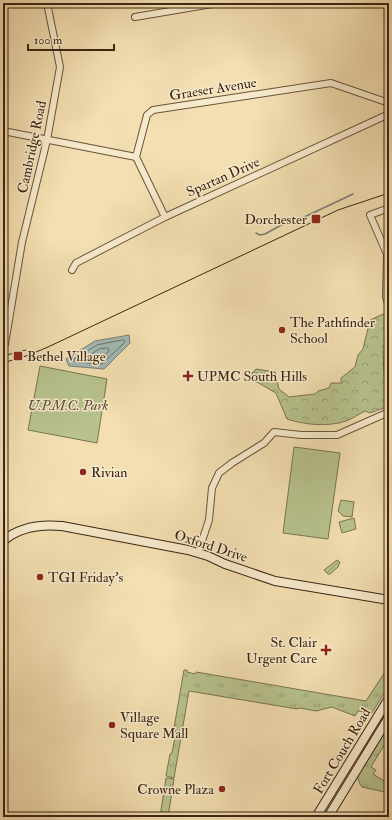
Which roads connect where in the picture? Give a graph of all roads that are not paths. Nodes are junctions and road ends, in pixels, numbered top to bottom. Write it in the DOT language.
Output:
graph roads {
  1 [pos="47,3"];
  2 [pos="218,3"];
  3 [pos="135,17"];
  4 [pos="389,103"];
  5 [pos="389,114"];
  6 [pos="3,131"];
  7 [pos="47,140"];
  8 [pos="136,157"];
  9 [pos="389,208"];
  10 [pos="165,217"];
  11 [pos="72,270"];
  12 [pos="389,308"];
  13 [pos="4,344"];
  14 [pos="389,412"];
  15 [pos="4,538"];
  16 [pos="198,553"];
  17 [pos="389,600"];
  18 [pos="389,698"];
  19 [pos="389,717"];
  20 [pos="316,817"];
  21 [pos="328,817"];
  1 -- 7 [label="street, Cambridge Road"];
  2 -- 3 [label="street"];
  4 -- 8 [label="street, Graeser Avenue"];
  5 -- 10 [label="street, Spartan Drive"];
  6 -- 7 [label="street"];
  7 -- 8 [label="street"];
  7 -- 13 [label="street, Cambridge Road"];
  8 -- 10 [label="street"];
  9 -- 12 [label="street"];
  10 -- 11 [label="street, Spartan Drive"];
  14 -- 16 [label="street"];
  15 -- 16 [label="street, Oxford Drive"];
  16 -- 17 [label="street, Oxford Drive"];
  18 -- 20 [label="street, Fort Couch Road"];
  19 -- 21 [label="street, Fort Couch Road"];
}
